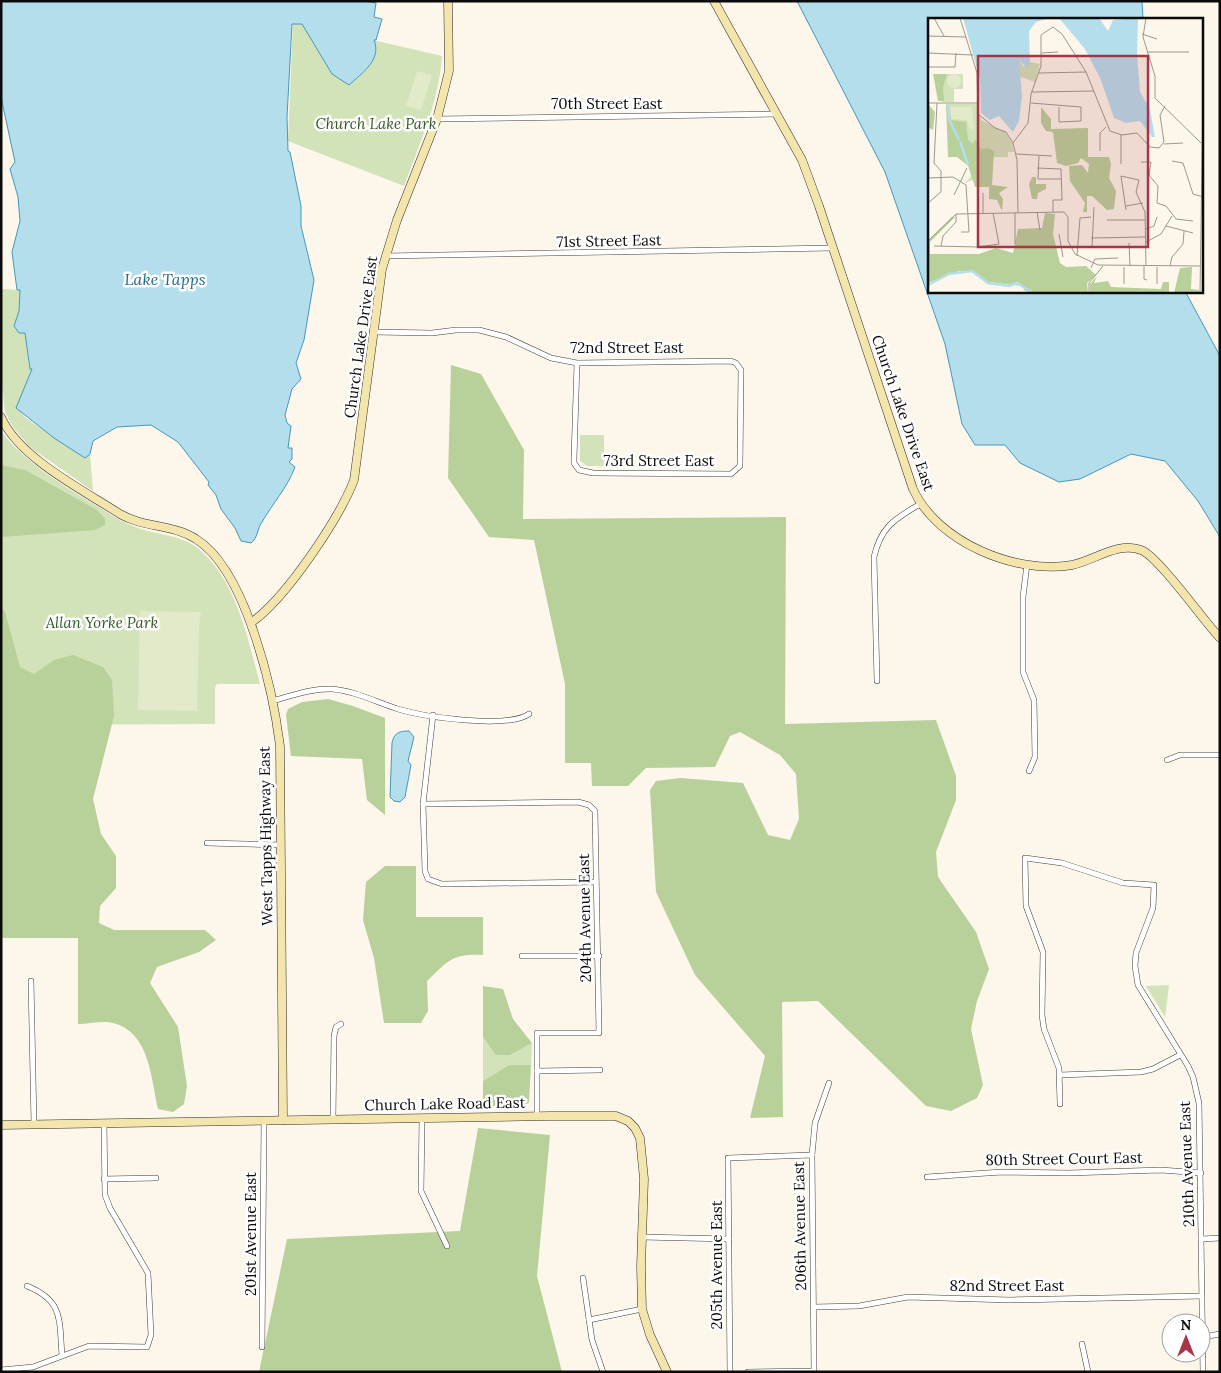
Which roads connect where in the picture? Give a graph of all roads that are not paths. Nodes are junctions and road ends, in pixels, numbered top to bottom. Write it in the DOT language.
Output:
graph roads {
  1 [pos="448,1"];
  2 [pos="714,1"];
  3 [pos="777,114"];
  4 [pos="436,119"];
  5 [pos="832,248"];
  6 [pos="385,256"];
  7 [pos="374,332"];
  8 [pos="577,362"];
  9 [pos="1,417"];
  10 [pos="738,469"];
  11 [pos="920,504"];
  12 [pos="1027,564"];
  13 [pos="252,622"];
  14 [pos="1220,638"];
  15 [pos="877,681"];
  16 [pos="272,701"];
  17 [pos="530,714"];
  18 [pos="433,715"];
  19 [pos="1220,755"];
  20 [pos="1167,760"];
  21 [pos="1029,771"];
  22 [pos="423,804"];
  23 [pos="207,843"];
  24 [pos="280,845"];
  25 [pos="596,882"];
  26 [pos="522,956"];
  27 [pos="599,956"];
  28 [pos="31,982"];
  29 [pos="341,1024"];
  30 [pos="1180,1055"];
  31 [pos="600,1070"];
  32 [pos="537,1071"];
  33 [pos="1060,1075"];
  34 [pos="829,1083"];
  35 [pos="1060,1104"];
  36 [pos="537,1116"];
  37 [pos="422,1119"];
  38 [pos="283,1120"];
  39 [pos="333,1120"];
  40 [pos="264,1121"];
  41 [pos="104,1123"];
  42 [pos="34,1124"];
  43 [pos="1,1125"];
  44 [pos="812,1155"];
  45 [pos="1201,1173"];
  46 [pos="927,1177"];
  47 [pos="156,1178"];
  48 [pos="104,1179"];
  49 [pos="642,1237"];
  50 [pos="1220,1238"];
  51 [pos="729,1239"];
  52 [pos="1202,1239"];
  53 [pos="446,1246"];
  54 [pos="583,1278"];
  55 [pos="27,1286"];
  56 [pos="1202,1296"];
  57 [pos="814,1307"];
  58 [pos="642,1309"];
  59 [pos="1202,1313"];
  60 [pos="589,1320"];
  61 [pos="1082,1344"];
  62 [pos="262,1347"];
  63 [pos="62,1355"];
  64 [pos="1,1370"];
  65 [pos="814,1371"];
  66 [pos="603,1372"];
  67 [pos="667,1372"];
  68 [pos="730,1372"];
  69 [pos="748,1372"];
  70 [pos="1088,1372"];
  1 -- 4 [label="street, Church Lake Drive East"];
  2 -- 3 [label="street, Church Lake Drive East"];
  3 -- 4 [label="street, 70th Street East"];
  3 -- 5 [label="street, Church Lake Drive East"];
  4 -- 6 [label="street, Church Lake Drive East"];
  5 -- 6 [label="street, 71st Street East"];
  5 -- 11 [label="street, Church Lake Drive East"];
  6 -- 7 [label="street, Church Lake Drive East"];
  7 -- 8 [label="street, 72nd Street East"];
  7 -- 13 [label="street, Church Lake Drive East"];
  8 -- 10 [label="street, 72nd Street East"];
  8 -- 10 [label="street, 73rd Street East"];
  9 -- 13 [label="street, West Tapps Highway East"];
  11 -- 12 [label="street, Church Lake Drive East"];
  11 -- 15 [label="street"];
  12 -- 14 [label="street, Church Lake Drive East"];
  12 -- 21 [label="street"];
  13 -- 16 [label="street, West Tapps Highway East"];
  16 -- 18 [label="street"];
  16 -- 24 [label="street, West Tapps Highway East"];
  17 -- 18 [label="street"];
  18 -- 22 [label="street"];
  19 -- 20 [label="street"];
  22 -- 25 [label="street"];
  22 -- 25 [label="street, 204th Avenue East"];
  23 -- 24 [label="street"];
  24 -- 38 [label="street, West Tapps Highway East"];
  25 -- 27 [label="street, 204th Avenue East"];
  26 -- 27 [label="street"];
  27 -- 32 [label="street, 204th Avenue East"];
  28 -- 42 [label="street"];
  29 -- 39 [label="street"];
  30 -- 33 [label="street"];
  30 -- 33 [label="street, 210th Avenue East"];
  30 -- 45 [label="street, 210th Avenue East"];
  31 -- 32 [label="street"];
  32 -- 36 [label="street"];
  33 -- 35 [label="street"];
  34 -- 44 [label="street, 206th Avenue East"];
  36 -- 37 [label="street, Church Lake Road East"];
  36 -- 49 [label="street, Church Lake Road East"];
  37 -- 39 [label="street, Church Lake Road East"];
  37 -- 53 [label="street"];
  38 -- 39 [label="street, Church Lake Road East"];
  38 -- 40 [label="street, Church Lake Road East"];
  40 -- 41 [label="street, Church Lake Road East"];
  40 -- 62 [label="street, 201st Avenue East"];
  41 -- 42 [label="street, Church Lake Road East"];
  41 -- 48 [label="street"];
  42 -- 43 [label="street, Church Lake Road East"];
  44 -- 51 [label="street, 205th Avenue East"];
  44 -- 57 [label="street, 206th Avenue East"];
  45 -- 46 [label="street, 80th Street Court East"];
  45 -- 52 [label="street, 210th Avenue East"];
  47 -- 48 [label="street"];
  48 -- 63 [label="street"];
  49 -- 51 [label="street"];
  49 -- 58 [label="street, Church Lake Road East"];
  50 -- 52 [label="street"];
  51 -- 68 [label="street, 205th Avenue East"];
  52 -- 56 [label="street, 210th Avenue East"];
  54 -- 60 [label="street"];
  55 -- 63 [label="street"];
  56 -- 57 [label="street, 82nd Street East"];
  56 -- 59 [label="street, 210th Avenue East"];
  57 -- 65 [label="street, 206th Avenue East"];
  58 -- 60 [label="street"];
  58 -- 67 [label="street, Church Lake Road East"];
  60 -- 66 [label="street"];
  61 -- 70 [label="street"];
  63 -- 64 [label="street"];
  65 -- 69 [label="street"];
}
